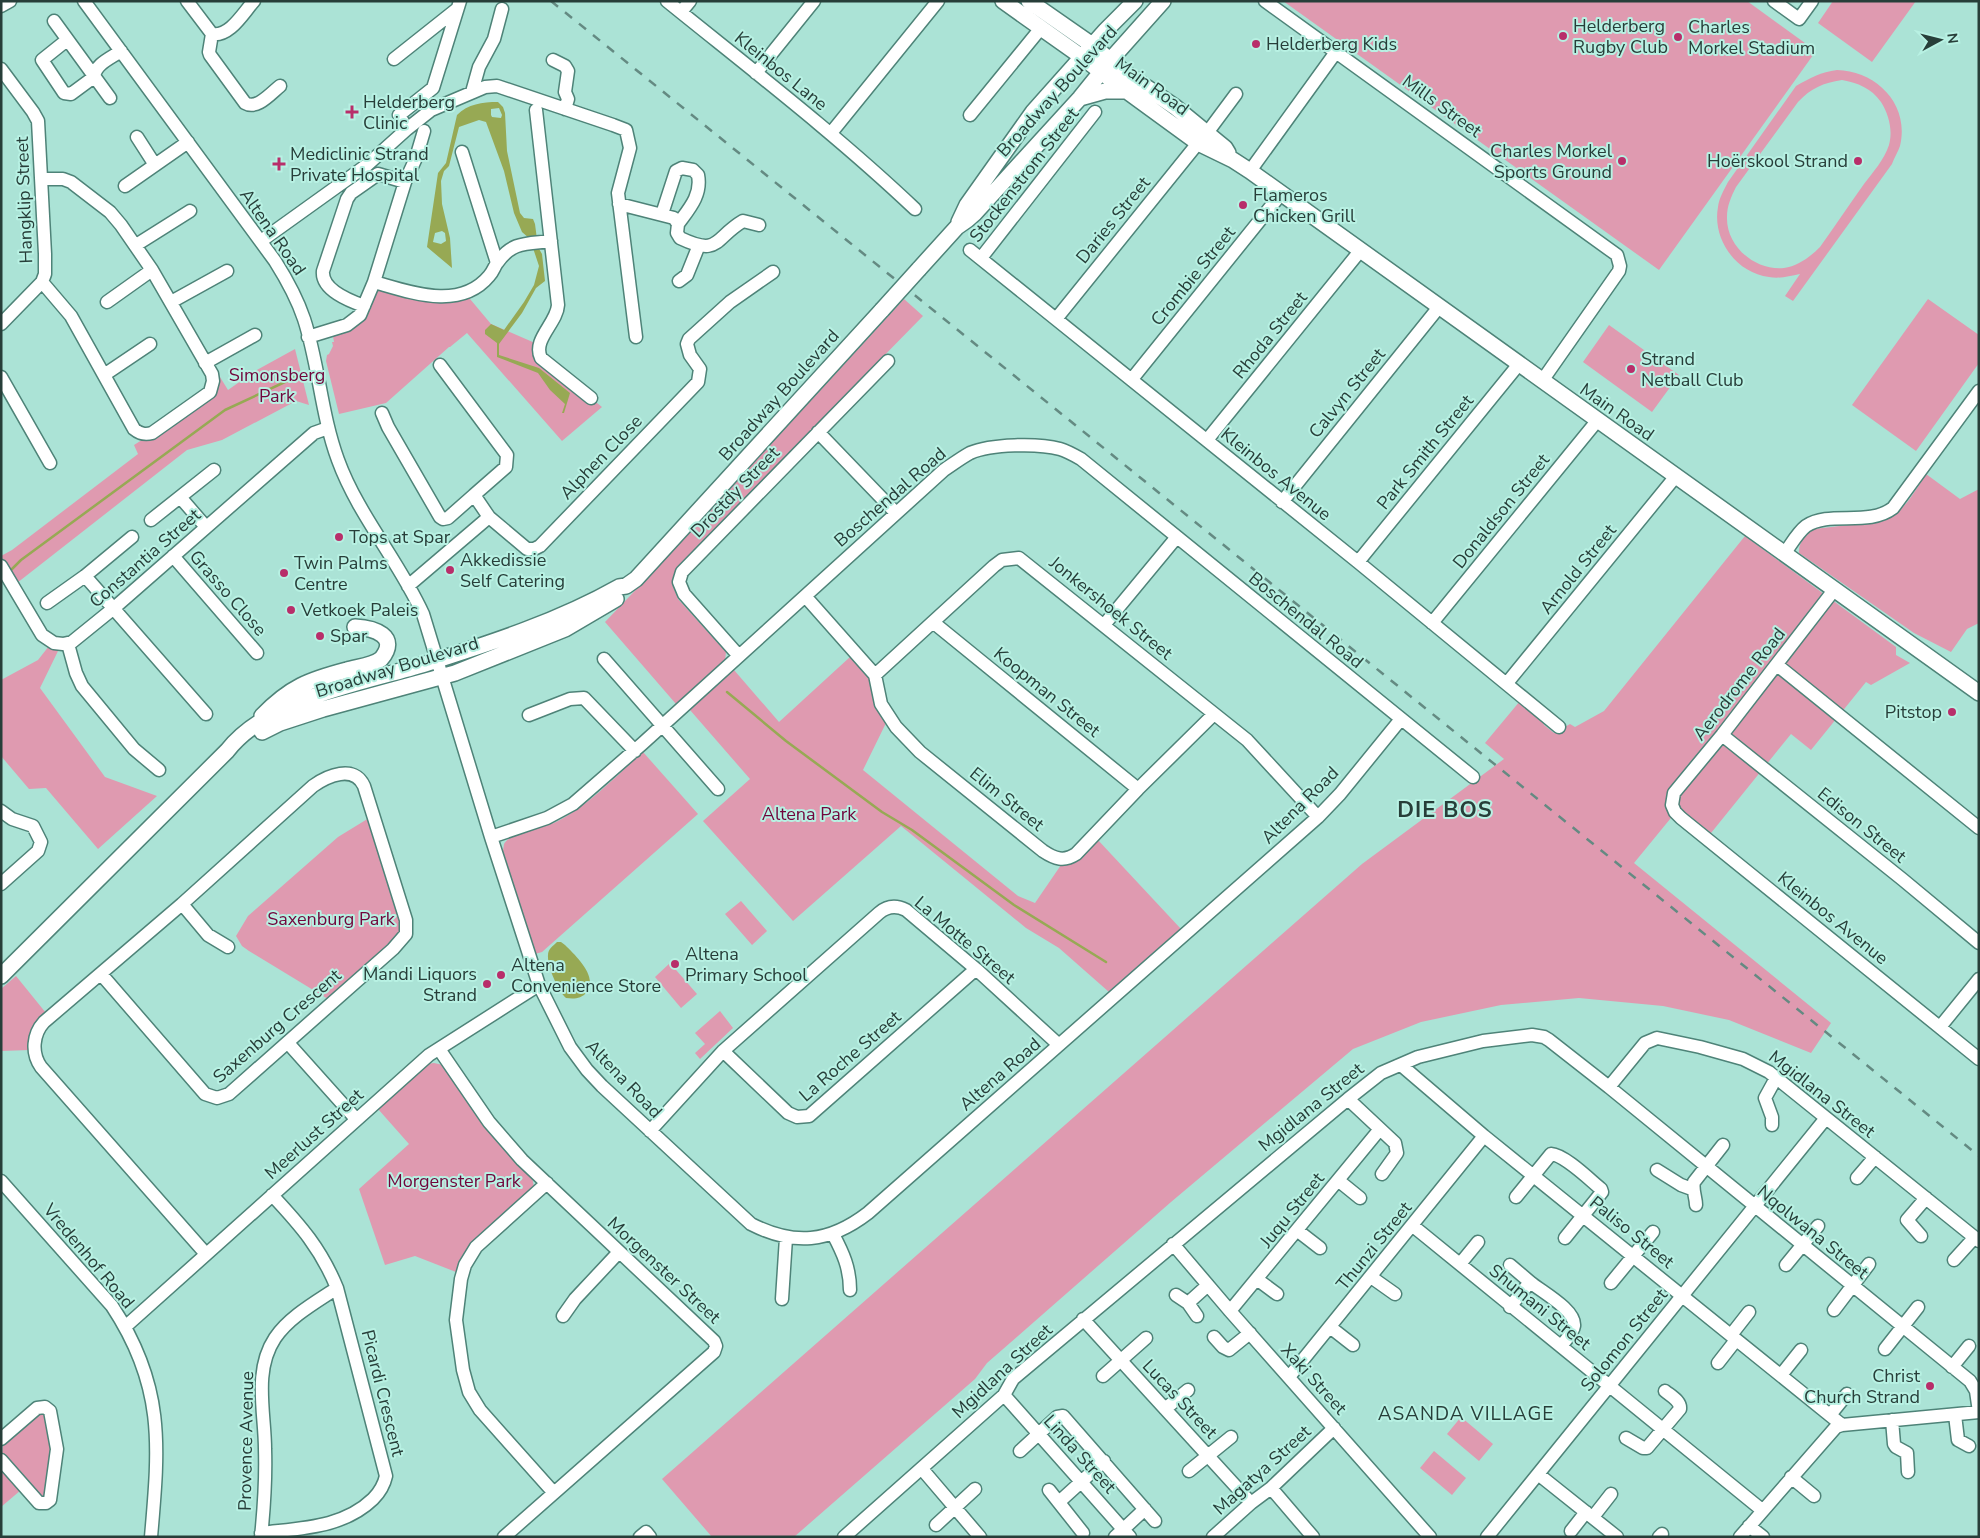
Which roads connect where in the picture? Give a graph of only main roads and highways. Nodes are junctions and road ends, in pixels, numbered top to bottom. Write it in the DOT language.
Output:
graph roads {
  1 [pos="1003,1"];
  2 [pos="1029,1"];
  3 [pos="1135,1"];
  4 [pos="1163,1"];
  5 [pos="1087,51"];
  6 [pos="1105,66"];
  7 [pos="1126,91"];
  8 [pos="1080,98"];
  9 [pos="1202,138"];
  10 [pos="957,226"];
  11 [pos="626,586"];
  12 [pos="355,627"];
  13 [pos="1979,693"];
  14 [pos="252,726"];
  15 [pos="227,751"];
  16 [pos="1,976"];
  1 -- 5 [label="main road, Main Road"];
  2 -- 5 [label="main road, Main Road"];
  3 -- 5 [label="main road, Broadway Boulevard"];
  4 -- 6 [label="main road, Broadway Boulevard"];
  5 -- 6 [label="main road, Main Road"];
  5 -- 10 [label="main road, Broadway Boulevard"];
  6 -- 7 [label="main road, Main Road"];
  6 -- 8 [label="main road, Broadway Boulevard"];
  6 -- 9 [label="main road, Main Road"];
  7 -- 8 [label="main road"];
  7 -- 9 [label="main road, Main Road"];
  8 -- 10 [label="main road, Broadway Boulevard"];
  9 -- 13 [label="main road, Main Road"];
  10 -- 11 [label="main road, Broadway Boulevard, bridge"];
  11 -- 14 [label="main road, Broadway Boulevard"];
  11 -- 15 [label="main road, Broadway Boulevard"];
  12 -- 14 [label="main road"];
  14 -- 15 [label="main road, Broadway Boulevard"];
  15 -- 16 [label="main road, Broadway Boulevard"];
}
